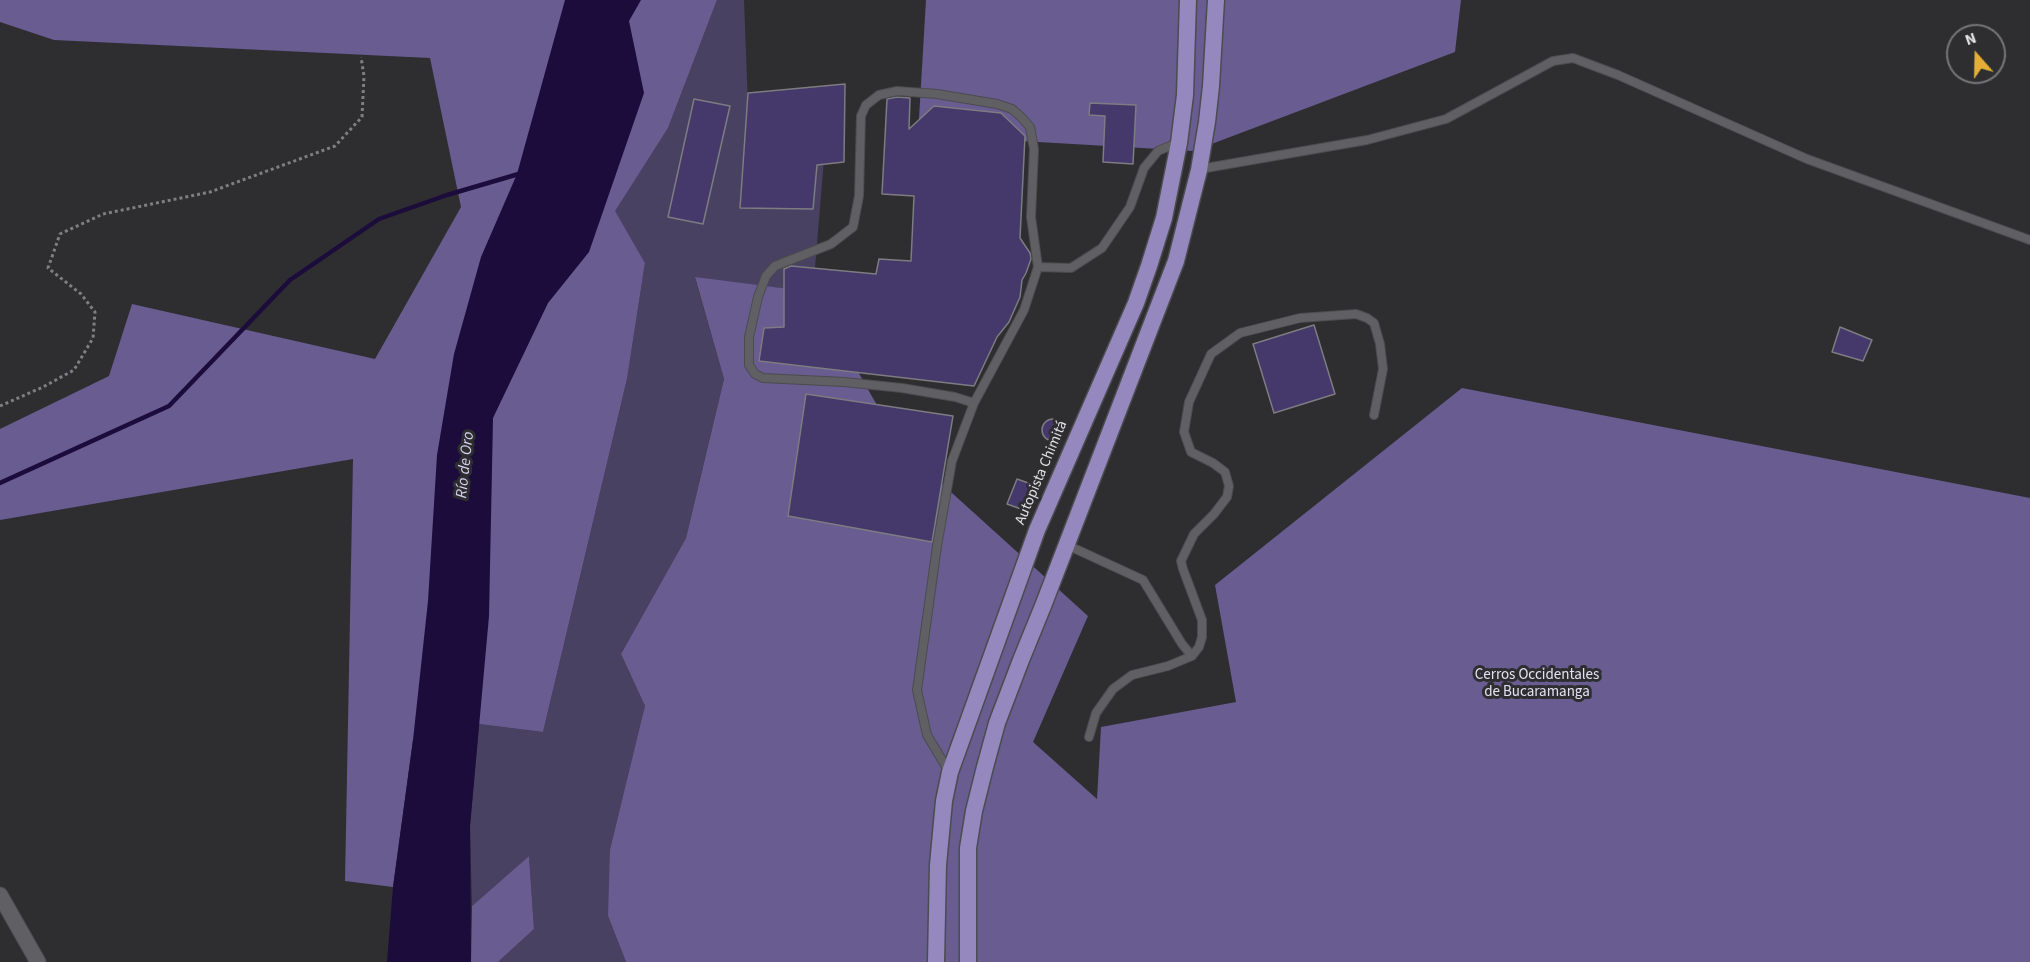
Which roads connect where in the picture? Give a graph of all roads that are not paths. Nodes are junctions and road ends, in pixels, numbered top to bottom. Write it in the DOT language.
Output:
graph roads {
  1 [pos="1188,0"];
  2 [pos="1216,0"];
  3 [pos="1179,143"];
  4 [pos="1199,170"];
  5 [pos="2030,240"];
  6 [pos="1038,267"];
  7 [pos="974,403"];
  8 [pos="1374,415"];
  9 [pos="1067,545"];
  10 [pos="1192,656"];
  11 [pos="1089,737"];
  12 [pos="950,772"];
  13 [pos="0,895"];
  14 [pos="38,962"];
  15 [pos="936,962"];
  16 [pos="968,962"];
  1 -- 3 [label="highway, Autopista Chimitá"];
  2 -- 4 [label="highway"];
  3 -- 6 [label="lane"];
  3 -- 12 [label="highway, Autopista Chimitá"];
  4 -- 5 [label="lane"];
  4 -- 9 [label="highway"];
  6 -- 7 [label="lane"];
  6 -- 7 [label="lane"];
  7 -- 12 [label="lane"];
  8 -- 10 [label="lane"];
  9 -- 10 [label="lane"];
  9 -- 16 [label="highway"];
  10 -- 11 [label="lane"];
  12 -- 15 [label="highway, Autopista Chimitá"];
  13 -- 14 [label="street"];
}
